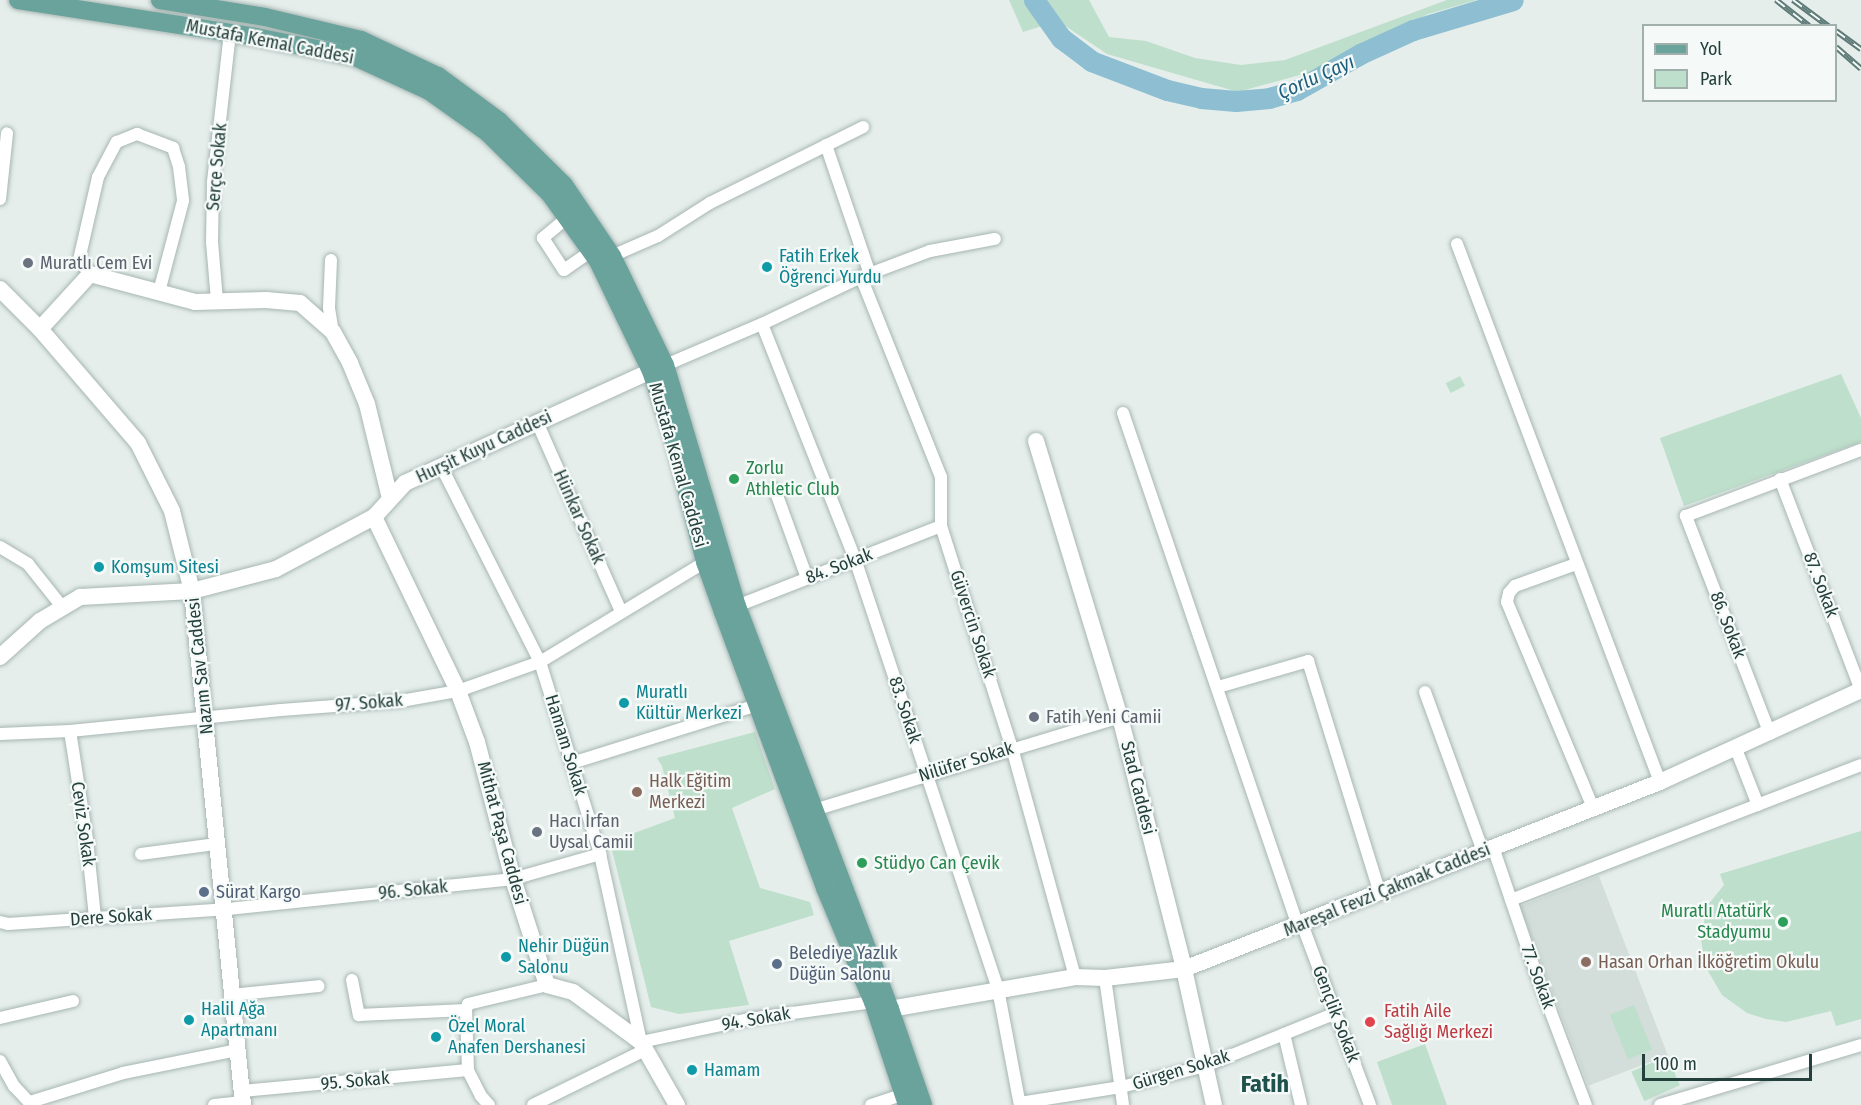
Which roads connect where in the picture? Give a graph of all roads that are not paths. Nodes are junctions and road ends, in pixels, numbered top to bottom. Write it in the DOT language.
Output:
graph roads {
  1 [pos="18,0"];
  2 [pos="160,0"];
  3 [pos="230,33"];
  4 [pos="863,127"];
  5 [pos="8,133"];
  6 [pos="826,145"];
  7 [pos="1,171"];
  8 [pos="0,199"];
  9 [pos="568,217"];
  10 [pos="995,239"];
  11 [pos="1457,244"];
  12 [pos="591,251"];
  13 [pos="612,256"];
  14 [pos="331,260"];
  15 [pos="90,274"];
  16 [pos="866,276"];
  17 [pos="0,289"];
  18 [pos="159,292"];
  19 [pos="217,301"];
  20 [pos="762,324"];
  21 [pos="40,329"];
  22 [pos="333,332"];
  23 [pos="658,368"];
  24 [pos="1123,412"];
  25 [pos="537,422"];
  26 [pos="1036,441"];
  27 [pos="1861,450"];
  28 [pos="441,466"];
  29 [pos="1780,479"];
  30 [pos="775,490"];
  31 [pos="390,498"];
  32 [pos="374,517"];
  33 [pos="942,526"];
  34 [pos="0,548"];
  35 [pos="855,559"];
  36 [pos="705,562"];
  37 [pos="1576,564"];
  38 [pos="807,578"];
  39 [pos="192,591"];
  40 [pos="737,606"];
  41 [pos="63,608"];
  42 [pos="621,612"];
  43 [pos="0,657"];
  44 [pos="540,662"];
  45 [pos="1218,687"];
  46 [pos="1861,690"];
  47 [pos="458,691"];
  48 [pos="1425,692"];
  49 [pos="757,705"];
  50 [pos="1120,717"];
  51 [pos="206,718"];
  52 [pos="70,731"];
  53 [pos="0,734"];
  54 [pos="1770,734"];
  55 [pos="1012,748"];
  56 [pos="1736,749"];
  57 [pos="572,763"];
  58 [pos="1861,765"];
  59 [pos="926,774"];
  60 [pos="1660,782"];
  61 [pos="797,789"];
  62 [pos="1758,805"];
  63 [pos="1593,808"];
  64 [pos="814,810"];
  65 [pos="216,844"];
  66 [pos="1488,849"];
  67 [pos="141,854"];
  68 [pos="600,854"];
  69 [pos="513,879"];
  70 [pos="833,885"];
  71 [pos="1379,891"];
  72 [pos="1511,900"];
  73 [pos="222,910"];
  74 [pos="95,918"];
  75 [pos="0,921"];
  76 [pos="1300,925"];
  77 [pos="1184,969"];
  78 [pos="1075,977"];
  79 [pos="1105,978"];
  80 [pos="352,980"];
  81 [pos="547,985"];
  82 [pos="319,986"];
  83 [pos="998,989"];
  84 [pos="231,995"];
  85 [pos="73,1001"];
  86 [pos="882,1006"];
  87 [pos="467,1007"];
  88 [pos="1336,1013"];
  89 [pos="0,1018"];
  90 [pos="1284,1034"];
  91 [pos="1861,1045"];
  92 [pos="643,1046"];
  93 [pos="237,1050"];
  94 [pos="0,1061"];
  95 [pos="1205,1066"];
  96 [pos="468,1070"];
  97 [pos="1120,1087"];
  98 [pos="243,1099"];
  99 [pos="906,1099"];
  100 [pos="31,1104"];
  101 [pos="1020,1104"];
  102 [pos="214,1105"];
  103 [pos="489,1105"];
  104 [pos="533,1105"];
  105 [pos="676,1105"];
  106 [pos="871,1105"];
  107 [pos="923,1105"];
  108 [pos="1123,1105"];
  109 [pos="1214,1105"];
  110 [pos="1301,1105"];
  111 [pos="1370,1105"];
  112 [pos="1586,1105"];
  113 [pos="1660,1105"];
  1 -- 3 [label="main road, Mustafa Kemal Caddesi"];
  2 -- 13 [label="main road, Mustafa Kemal Caddesi"];
  3 -- 9 [label="main road, Mustafa Kemal Caddesi"];
  3 -- 19 [label="street, Serçe Sokak"];
  4 -- 6 [label="street"];
  5 -- 7 [label="street"];
  6 -- 13 [label="street"];
  6 -- 16 [label="street, Güvercin Sokak"];
  7 -- 8 [label="street"];
  9 -- 12 [label="main road, Mustafa Kemal Caddesi"];
  9 -- 12 [label="street"];
  10 -- 16 [label="street"];
  11 -- 37 [label="street"];
  12 -- 23 [label="main road, Mustafa Kemal Caddesi"];
  13 -- 23 [label="main road, Mustafa Kemal Caddesi"];
  14 -- 22 [label="street"];
  15 -- 18 [label="street"];
  15 -- 18 [label="street"];
  15 -- 21 [label="street"];
  16 -- 20 [label="street"];
  16 -- 33 [label="street, Güvercin Sokak"];
  17 -- 21 [label="street, Nazım Sav Caddesi"];
  18 -- 19 [label="street"];
  19 -- 22 [label="street"];
  20 -- 23 [label="street"];
  20 -- 35 [label="street, 83. Sokak"];
  21 -- 39 [label="street, Nazım Sav Caddesi"];
  22 -- 31 [label="street"];
  23 -- 25 [label="street, Hurşit Kuyu Caddesi"];
  23 -- 36 [label="main road, Mustafa Kemal Caddesi"];
  23 -- 40 [label="main road, Mustafa Kemal Caddesi"];
  24 -- 45 [label="street"];
  25 -- 28 [label="street, Hurşit Kuyu Caddesi"];
  25 -- 42 [label="street, Hünkar Sokak"];
  26 -- 50 [label="street, Stad Caddesi"];
  27 -- 29 [label="street"];
  28 -- 31 [label="street, Hurşit Kuyu Caddesi"];
  28 -- 44 [label="street, Hamam Sokak"];
  29 -- 46 [label="street, 87. Sokak"];
  29 -- 54 [label="street, 86. Sokak"];
  30 -- 38 [label="street"];
  31 -- 32 [label="street, Hurşit Kuyu Caddesi"];
  32 -- 39 [label="street, Hurşit Kuyu Caddesi"];
  32 -- 47 [label="street, Mithat Paşa Caddesi"];
  33 -- 35 [label="street, 84. Sokak"];
  33 -- 55 [label="street, Güvercin Sokak"];
  34 -- 41 [label="street"];
  35 -- 38 [label="street, 84. Sokak"];
  35 -- 59 [label="street, 83. Sokak"];
  36 -- 42 [label="street, 97. Sokak"];
  36 -- 49 [label="main road, Mustafa Kemal Caddesi"];
  37 -- 60 [label="street"];
  37 -- 63 [label="street"];
  38 -- 40 [label="street, 84. Sokak"];
  39 -- 41 [label="street, Hurşit Kuyu Caddesi"];
  39 -- 51 [label="street, Nazım Sav Caddesi"];
  40 -- 61 [label="main road, Mustafa Kemal Caddesi"];
  41 -- 43 [label="street, Hurşit Kuyu Caddesi"];
  42 -- 44 [label="street, 97. Sokak"];
  44 -- 47 [label="street, 97. Sokak"];
  44 -- 57 [label="street, Hamam Sokak"];
  45 -- 71 [label="street"];
  45 -- 76 [label="street"];
  46 -- 54 [label="street, Mareşal Fevzi Çakmak Caddesi"];
  47 -- 51 [label="street, 97. Sokak"];
  47 -- 69 [label="street, Mithat Paşa Caddesi"];
  48 -- 66 [label="street, 77. Sokak"];
  49 -- 57 [label="street"];
  49 -- 61 [label="main road, Mustafa Kemal Caddesi"];
  50 -- 55 [label="street, Nilüfer Sokak"];
  50 -- 77 [label="street, Stad Caddesi"];
  51 -- 52 [label="street, 97. Sokak"];
  51 -- 65 [label="street, Nazım Sav Caddesi"];
  52 -- 53 [label="street, 97. Sokak"];
  52 -- 74 [label="street, Ceviz Sokak"];
  54 -- 56 [label="street, Mareşal Fevzi Çakmak Caddesi"];
  55 -- 59 [label="street, Nilüfer Sokak"];
  55 -- 78 [label="street, Güvercin Sokak"];
  56 -- 60 [label="street, Mareşal Fevzi Çakmak Caddesi"];
  56 -- 62 [label="street"];
  57 -- 68 [label="street, Hamam Sokak"];
  58 -- 62 [label="street"];
  59 -- 64 [label="street, Nilüfer Sokak"];
  59 -- 83 [label="street, 83. Sokak"];
  60 -- 63 [label="street, Mareşal Fevzi Çakmak Caddesi"];
  61 -- 64 [label="main road, Mustafa Kemal Caddesi"];
  61 -- 70 [label="main road, Mustafa Kemal Caddesi"];
  62 -- 72 [label="street"];
  63 -- 66 [label="street, Mareşal Fevzi Çakmak Caddesi"];
  64 -- 70 [label="main road, Mustafa Kemal Caddesi"];
  65 -- 67 [label="street"];
  65 -- 73 [label="street, Nazım Sav Caddesi"];
  66 -- 71 [label="street, Mareşal Fevzi Çakmak Caddesi"];
  66 -- 72 [label="street, 77. Sokak"];
  68 -- 69 [label="street, 96. Sokak"];
  68 -- 92 [label="street, Hamam Sokak"];
  69 -- 73 [label="street, 96. Sokak"];
  69 -- 81 [label="street, Mithat Paşa Caddesi"];
  70 -- 86 [label="main road, Mustafa Kemal Caddesi"];
  71 -- 76 [label="street, Mareşal Fevzi Çakmak Caddesi"];
  72 -- 112 [label="street, 77. Sokak"];
  73 -- 74 [label="street, Dere Sokak"];
  73 -- 84 [label="street, Nazım Sav Caddesi"];
  74 -- 75 [label="street, Dere Sokak"];
  76 -- 77 [label="street, Mareşal Fevzi Çakmak Caddesi"];
  76 -- 88 [label="street, Gençlik Sokak"];
  77 -- 79 [label="street, Mareşal Fevzi Çakmak Caddesi"];
  77 -- 95 [label="street, Stad Caddesi"];
  78 -- 79 [label="street, Mareşal Fevzi Çakmak Caddesi"];
  78 -- 83 [label="street, Mareşal Fevzi Çakmak Caddesi"];
  79 -- 97 [label="street"];
  80 -- 87 [label="street"];
  81 -- 87 [label="street"];
  81 -- 92 [label="street"];
  82 -- 84 [label="street"];
  83 -- 86 [label="street, Mareşal Fevzi Çakmak Caddesi"];
  83 -- 101 [label="street, 83. Sokak"];
  84 -- 93 [label="street, Nazım Sav Caddesi"];
  85 -- 89 [label="street"];
  86 -- 92 [label="street, 94. Sokak"];
  86 -- 99 [label="main road, Mustafa Kemal Caddesi"];
  86 -- 107 [label="main road, Mustafa Kemal Caddesi"];
  87 -- 96 [label="street"];
  88 -- 90 [label="street, Gürgen Sokak"];
  88 -- 111 [label="street, Gençlik Sokak"];
  90 -- 95 [label="street, Gürgen Sokak"];
  90 -- 110 [label="street"];
  91 -- 113 [label="street"];
  92 -- 104 [label="street, 94. Sokak"];
  92 -- 105 [label="street"];
  93 -- 98 [label="street, Nazım Sav Caddesi"];
  93 -- 100 [label="street"];
  94 -- 100 [label="street"];
  95 -- 97 [label="street, Gürgen Sokak"];
  95 -- 109 [label="street, Stad Caddesi"];
  96 -- 98 [label="street, 95. Sokak"];
  96 -- 103 [label="street"];
  97 -- 101 [label="street, Gürgen Sokak"];
  97 -- 108 [label="street"];
  98 -- 102 [label="street, 95. Sokak"];
  99 -- 106 [label="street"];
}
